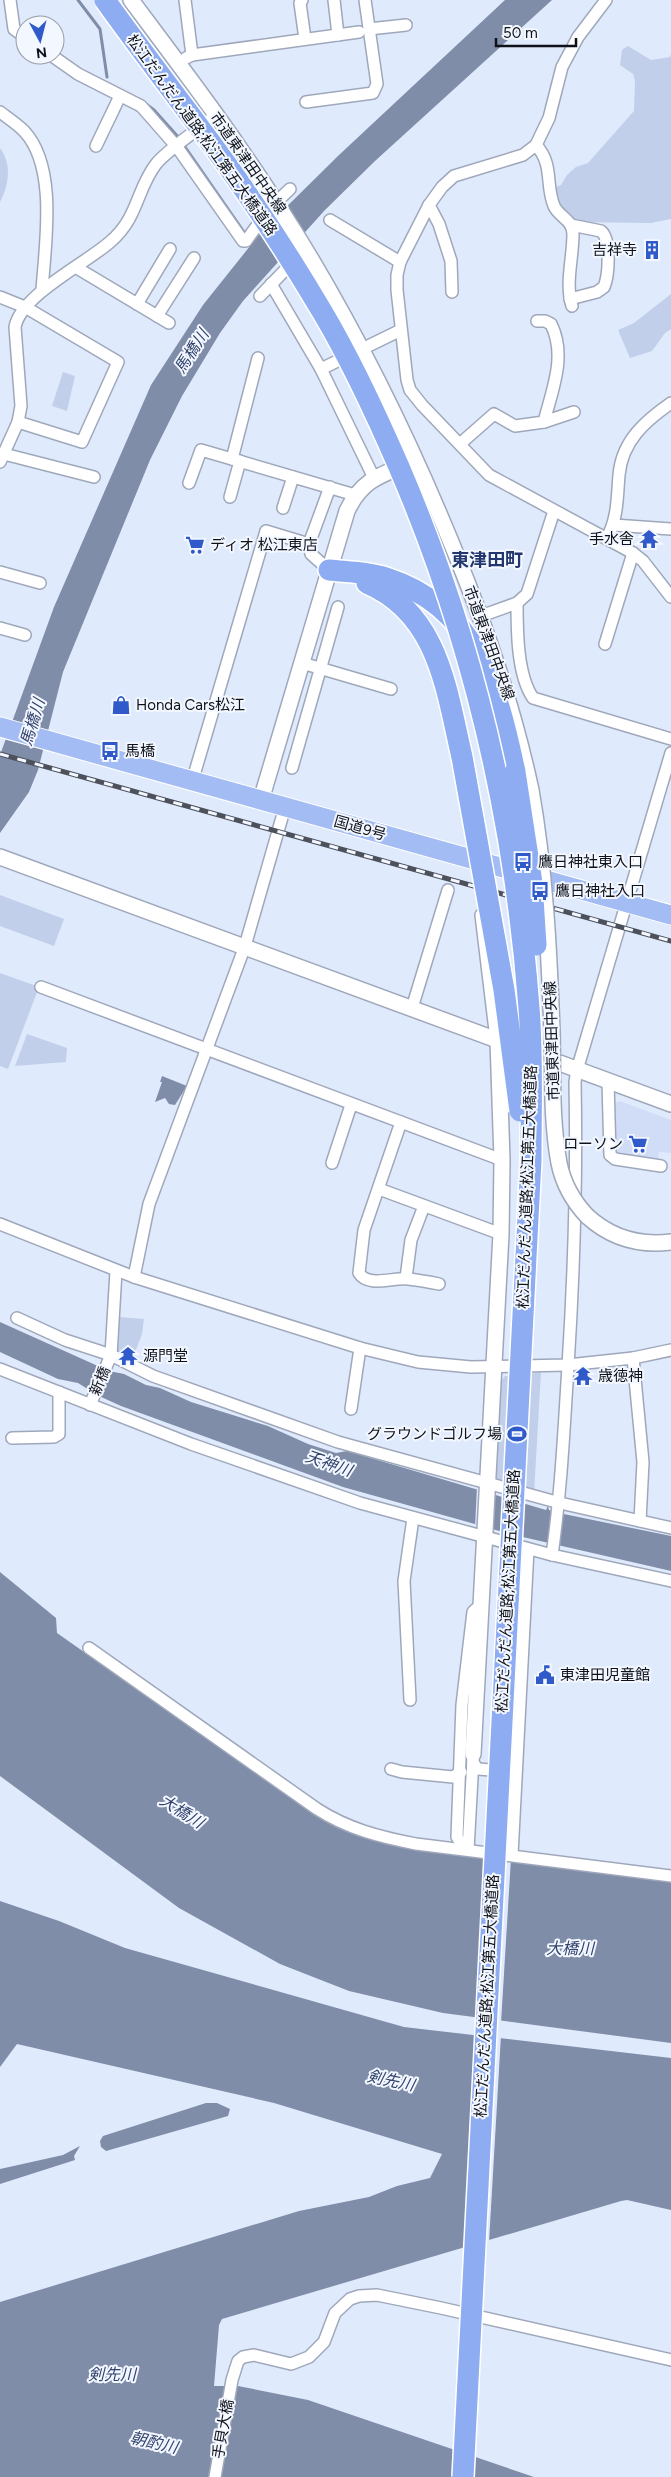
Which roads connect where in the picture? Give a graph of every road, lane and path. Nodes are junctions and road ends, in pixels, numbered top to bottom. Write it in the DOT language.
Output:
graph roads {
  1 [pos="10,0"];
  2 [pos="105,0"];
  3 [pos="131,0"];
  4 [pos="185,0"];
  5 [pos="302,0"];
  6 [pos="334,0"];
  7 [pos="365,0"];
  8 [pos="606,0"];
  9 [pos="406,25"];
  10 [pos="15,30"];
  11 [pos="364,31"];
  12 [pos="338,35"];
  13 [pos="305,39"];
  14 [pos="192,55"];
  15 [pos="178,63"];
  16 [pos="65,65"];
  17 [pos="120,96"];
  18 [pos="306,102"];
  19 [pos="0,112"];
  20 [pos="215,116"];
  21 [pos="536,145"];
  22 [pos="96,146"];
  23 [pos="177,147"];
  24 [pos="290,189"];
  25 [pos="276,202"];
  26 [pos="429,205"];
  27 [pos="330,220"];
  28 [pos="571,226"];
  29 [pos="170,249"];
  30 [pos="194,258"];
  31 [pos="400,262"];
  32 [pos="77,268"];
  33 [pos="286,269"];
  34 [pos="271,284"];
  35 [pos="42,290"];
  36 [pos="452,292"];
  37 [pos="260,296"];
  38 [pos="0,297"];
  39 [pos="137,304"];
  40 [pos="25,307"];
  41 [pos="157,316"];
  42 [pos="537,321"];
  43 [pos="169,323"];
  44 [pos="401,330"];
  45 [pos="362,347"];
  46 [pos="258,358"];
  47 [pos="321,369"];
  48 [pos="671,403"];
  49 [pos="574,412"];
  50 [pos="18,422"];
  51 [pos="544,422"];
  52 [pos="461,443"];
  53 [pos="2,458"];
  54 [pos="236,460"];
  55 [pos="417,460"];
  56 [pos="94,477"];
  57 [pos="293,477"];
  58 [pos="374,478"];
  59 [pos="189,482"];
  60 [pos="330,487"];
  61 [pos="355,495"];
  62 [pos="230,497"];
  63 [pos="283,508"];
  64 [pos="554,510"];
  65 [pos="614,525"];
  66 [pos="671,529"];
  67 [pos="607,538"];
  68 [pos="309,544"];
  69 [pos="632,553"];
  70 [pos="329,570"];
  71 [pos="0,572"];
  72 [pos="40,583"];
  73 [pos="671,597"];
  74 [pos="517,603"];
  75 [pos="338,607"];
  76 [pos="481,616"];
  77 [pos="0,628"];
  78 [pos="25,635"];
  79 [pos="605,644"];
  80 [pos="302,663"];
  81 [pos="320,668"];
  82 [pos="391,689"];
  83 [pos="291,700"];
  84 [pos="310,706"];
  85 [pos="0,727"];
  86 [pos="671,739"];
  87 [pos="671,753"];
  88 [pos="292,768"];
  89 [pos="192,782"];
  90 [pos="261,800"];
  91 [pos="285,807"];
  92 [pos="0,857"];
  93 [pos="448,890"];
  94 [pos="478,898"];
  95 [pos="628,903"];
  96 [pos="671,915"];
  97 [pos="245,946"];
  98 [pos="41,987"];
  99 [pos="412,1008"];
  100 [pos="529,1008"];
  101 [pos="497,1040"];
  102 [pos="206,1050"];
  103 [pos="577,1070"];
  104 [pos="608,1082"];
  105 [pos="671,1104"];
  106 [pos="351,1105"];
  107 [pos="401,1122"];
  108 [pos="502,1160"];
  109 [pos="332,1163"];
  110 [pos="661,1166"];
  111 [pos="379,1189"];
  112 [pos="424,1206"];
  113 [pos="0,1224"];
  114 [pos="501,1234"];
  115 [pos="671,1242"];
  116 [pos="528,1246"];
  117 [pos="116,1270"];
  118 [pos="134,1277"];
  119 [pos="406,1278"];
  120 [pos="439,1284"];
  121 [pos="17,1318"];
  122 [pos="360,1348"];
  123 [pos="671,1350"];
  124 [pos="110,1357"];
  125 [pos="633,1358"];
  126 [pos="568,1365"];
  127 [pos="494,1368"];
  128 [pos="0,1369"];
  129 [pos="60,1392"];
  130 [pos="91,1404"];
  131 [pos="351,1409"];
  132 [pos="12,1438"];
  133 [pos="487,1486"];
  134 [pos="559,1505"];
  135 [pos="413,1518"];
  136 [pos="640,1521"];
  137 [pos="671,1528"];
  138 [pos="484,1535"];
  139 [pos="528,1549"];
  140 [pos="553,1552"];
  141 [pos="671,1581"];
  142 [pos="480,1609"];
  143 [pos="89,1648"];
  144 [pos="410,1700"];
  145 [pos="473,1756"];
  146 [pos="391,1769"];
  147 [pos="461,1772"];
  148 [pos="517,1772"];
  149 [pos="468,1847"];
  150 [pos="512,1855"];
  151 [pos="671,1876"];
  152 [pos="671,2360"];
  153 [pos="215,2477"];
  154 [pos="463,2477"];
  1 -- 10 [label="street"];
  2 -- 100 [label="highway, 松江だんだん道路;松江第五大橋道路, bridge"];
  3 -- 15 [label="street, 市道東津田中央線"];
  4 -- 14 [label="street"];
  5 -- 13 [label="street"];
  6 -- 12 [label="street"];
  7 -- 11 [label="street"];
  8 -- 21 [label="street"];
  9 -- 11 [label="street"];
  11 -- 12 [label="street"];
  11 -- 18 [label="street"];
  12 -- 13 [label="street"];
  13 -- 14 [label="street"];
  14 -- 15 [label="street"];
  15 -- 20 [label="street, 市道東津田中央線"];
  16 -- 17 [label="street"];
  17 -- 22 [label="street"];
  17 -- 23 [label="street"];
  19 -- 35 [label="street"];
  20 -- 23 [label="street"];
  20 -- 25 [label="street, 市道東津田中央線"];
  21 -- 26 [label="street"];
  21 -- 28 [label="street"];
  23 -- 25 [label="street"];
  23 -- 32 [label="street"];
  24 -- 25 [label="street"];
  25 -- 45 [label="street, 市道東津田中央線"];
  26 -- 31 [label="street"];
  26 -- 36 [label="street"];
  27 -- 31 [label="street"];
  28 -- 28 [label="street"];
  29 -- 39 [label="street"];
  30 -- 41 [label="street"];
  31 -- 44 [label="street"];
  32 -- 35 [label="street"];
  32 -- 39 [label="street"];
  33 -- 34 [label="street"];
  34 -- 37 [label="street"];
  34 -- 47 [label="street"];
  35 -- 40 [label="street"];
  38 -- 40 [label="street"];
  39 -- 41 [label="street"];
  40 -- 50 [label="street"];
  40 -- 50 [label="street"];
  41 -- 43 [label="street"];
  42 -- 51 [label="street"];
  44 -- 45 [label="street"];
  44 -- 52 [label="street"];
  45 -- 47 [label="street"];
  45 -- 55 [label="street, 市道東津田中央線"];
  46 -- 54 [label="street"];
  47 -- 58 [label="street"];
  48 -- 65 [label="street"];
  49 -- 51 [label="street"];
  50 -- 53 [label="street"];
  51 -- 52 [label="street"];
  52 -- 64 [label="street"];
  53 -- 56 [label="street"];
  54 -- 57 [label="street"];
  54 -- 59 [label="street"];
  54 -- 62 [label="street"];
  55 -- 58 [label="street"];
  55 -- 76 [label="street, 市道東津田中央線"];
  57 -- 60 [label="street"];
  57 -- 63 [label="street"];
  58 -- 61 [label="street"];
  60 -- 61 [label="street"];
  60 -- 68 [label="street"];
  61 -- 70 [label="street"];
  64 -- 67 [label="street"];
  64 -- 74 [label="street"];
  65 -- 66 [label="street"];
  65 -- 67 [label="street"];
  67 -- 69 [label="street"];
  68 -- 70 [label="street"];
  68 -- 89 [label="street"];
  69 -- 73 [label="street"];
  69 -- 79 [label="street"];
  70 -- 80 [label="street"];
  70 -- 100 [label="highway, bridge"];
  70 -- 116 [label="highway, bridge"];
  71 -- 72 [label="street"];
  74 -- 76 [label="street"];
  74 -- 86 [label="street"];
  75 -- 81 [label="street"];
  76 -- 115 [label="street, 市道東津田中央線, bridge"];
  77 -- 78 [label="street"];
  80 -- 81 [label="street"];
  80 -- 83 [label="street"];
  81 -- 82 [label="street"];
  81 -- 84 [label="street"];
  83 -- 84 [label="street"];
  83 -- 90 [label="street"];
  84 -- 88 [label="street"];
  85 -- 89 [label="highway, 国道9号"];
  87 -- 95 [label="street"];
  89 -- 90 [label="highway, 国道9号"];
  90 -- 91 [label="highway, 国道9号"];
  91 -- 95 [label="highway, 国道9号"];
  91 -- 97 [label="street"];
  92 -- 97 [label="street"];
  93 -- 99 [label="street"];
  94 -- 101 [label="street"];
  95 -- 96 [label="highway, 国道9号"];
  95 -- 103 [label="street"];
  97 -- 99 [label="street"];
  97 -- 102 [label="street"];
  98 -- 102 [label="street"];
  99 -- 101 [label="street"];
  100 -- 116 [label="highway, 松江だんだん道路;松江第五大橋道路, bridge"];
  101 -- 103 [label="street"];
  101 -- 108 [label="street"];
  102 -- 106 [label="street"];
  102 -- 118 [label="street"];
  103 -- 104 [label="street"];
  103 -- 126 [label="street"];
  104 -- 105 [label="street"];
  104 -- 110 [label="street"];
  106 -- 107 [label="street"];
  106 -- 109 [label="street"];
  107 -- 108 [label="street"];
  107 -- 111 [label="street"];
  108 -- 114 [label="street"];
  111 -- 112 [label="street"];
  111 -- 119 [label="street"];
  112 -- 114 [label="street"];
  112 -- 119 [label="street"];
  113 -- 117 [label="street"];
  114 -- 127 [label="street"];
  116 -- 154 [label="highway, 松江だんだん道路;松江第五大橋道路, bridge"];
  117 -- 118 [label="street"];
  117 -- 124 [label="street, 新橋"];
  118 -- 122 [label="street"];
  119 -- 120 [label="street"];
  121 -- 124 [label="street"];
  122 -- 127 [label="street"];
  122 -- 131 [label="street"];
  123 -- 125 [label="street"];
  124 -- 130 [label="street, 新橋"];
  124 -- 133 [label="street"];
  125 -- 126 [label="street"];
  125 -- 136 [label="street"];
  126 -- 127 [label="street"];
  126 -- 134 [label="street"];
  127 -- 133 [label="street"];
  128 -- 129 [label="street"];
  129 -- 130 [label="street"];
  129 -- 132 [label="street"];
  130 -- 135 [label="street"];
  133 -- 134 [label="street"];
  133 -- 138 [label="street"];
  134 -- 136 [label="street"];
  134 -- 140 [label="street"];
  135 -- 138 [label="street"];
  135 -- 144 [label="street"];
  136 -- 137 [label="street"];
  138 -- 139 [label="street"];
  138 -- 142 [label="street"];
  139 -- 140 [label="street"];
  139 -- 148 [label="street"];
  140 -- 141 [label="street"];
  142 -- 145 [label="street"];
  142 -- 147 [label="street"];
  143 -- 149 [label="street"];
  145 -- 148 [label="street"];
  145 -- 149 [label="street"];
  146 -- 147 [label="street"];
  147 -- 149 [label="street"];
  148 -- 150 [label="street"];
  149 -- 150 [label="street"];
  150 -- 151 [label="street"];
  152 -- 153 [label="street, 手貝大橋"];
}
